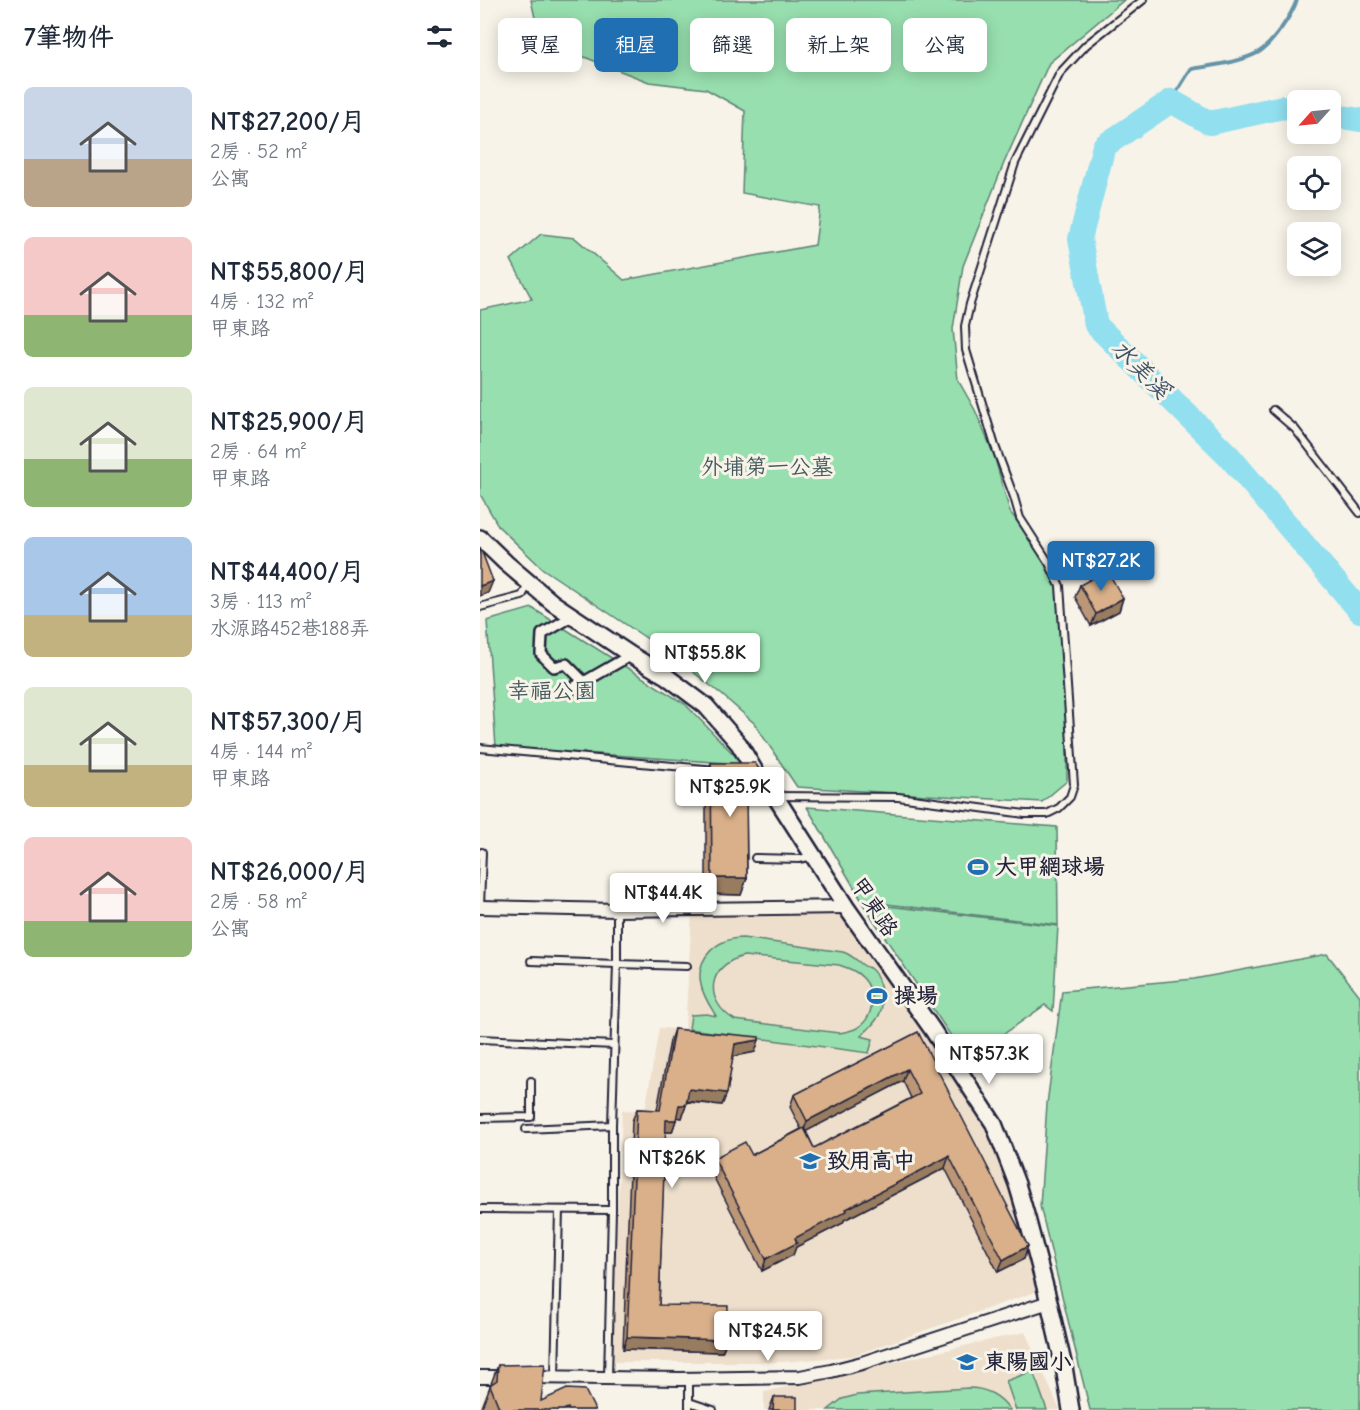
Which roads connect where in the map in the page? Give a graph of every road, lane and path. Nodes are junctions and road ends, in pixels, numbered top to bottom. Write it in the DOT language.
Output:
graph roads {
  1 [pos="1143,0"];
  2 [pos="1273,410"];
  3 [pos="1360,513"];
  4 [pos="480,538"];
  5 [pos="529,582"];
  6 [pos="480,607"];
  7 [pos="573,616"];
  8 [pos="631,655"];
  9 [pos="584,682"];
  10 [pos="564,692"];
  11 [pos="480,748"];
  12 [pos="721,770"];
  13 [pos="775,796"];
  14 [pos="482,852"];
  15 [pos="813,856"];
  16 [pos="755,858"];
  17 [pos="846,907"];
  18 [pos="480,908"];
  19 [pos="617,910"];
  20 [pos="531,961"];
  21 [pos="617,964"];
  22 [pos="687,966"];
  23 [pos="480,1039"];
  24 [pos="614,1045"];
  25 [pos="531,1081"];
  26 [pos="480,1118"];
  27 [pos="612,1125"];
  28 [pos="526,1129"];
  29 [pos="480,1209"];
  30 [pos="559,1210"];
  31 [pos="612,1210"];
  32 [pos="1049,1302"];
  33 [pos="480,1377"];
  34 [pos="555,1377"];
  35 [pos="608,1377"];
  36 [pos="689,1379"];
  37 [pos="689,1402"];
  38 [pos="689,1410"];
  39 [pos="713,1410"];
  40 [pos="1071,1410"];
  1 -- 13 [label="lane"];
  2 -- 3 [label="lane"];
  4 -- 5 [label="street, 甲東路"];
  5 -- 6 [label="lane"];
  5 -- 7 [label="street, 甲東路"];
  7 -- 8 [label="street, 甲東路"];
  7 -- 9 [label="street"];
  8 -- 9 [label="street"];
  8 -- 13 [label="street, 甲東路"];
  9 -- 10 [label="street"];
  11 -- 12 [label="lane"];
  13 -- 15 [label="street, 甲東路"];
  14 -- 18 [label="lane"];
  15 -- 16 [label="lane"];
  15 -- 17 [label="street, 甲東路"];
  17 -- 19 [label="street"];
  17 -- 32 [label="street, 甲東路"];
  18 -- 19 [label="street"];
  19 -- 21 [label="lane"];
  20 -- 21 [label="lane"];
  21 -- 22 [label="lane"];
  21 -- 24 [label="lane"];
  23 -- 24 [label="lane"];
  24 -- 27 [label="lane"];
  25 -- 26 [label="lane"];
  27 -- 28 [label="lane"];
  27 -- 31 [label="lane"];
  29 -- 30 [label="lane"];
  30 -- 31 [label="lane"];
  30 -- 34 [label="lane"];
  31 -- 35 [label="lane"];
  32 -- 36 [label="street"];
  32 -- 40 [label="street, 甲東路"];
  33 -- 34 [label="street"];
  34 -- 35 [label="street"];
  35 -- 36 [label="street"];
  36 -- 37 [label="lane"];
  37 -- 38 [label="lane"];
  37 -- 39 [label="lane"];
}
